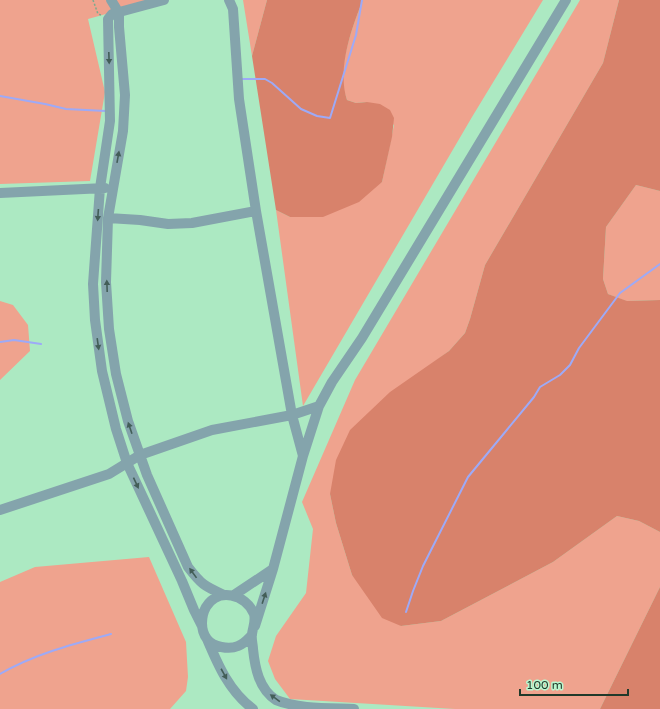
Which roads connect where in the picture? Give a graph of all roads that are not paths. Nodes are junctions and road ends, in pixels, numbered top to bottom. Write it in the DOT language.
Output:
graph roads {
  1 [pos="111,0"];
  2 [pos="164,0"];
  3 [pos="229,0"];
  4 [pos="566,0"];
  5 [pos="120,13"];
  6 [pos="100,188"];
  7 [pos="113,189"];
  8 [pos="0,193"];
  9 [pos="256,211"];
  10 [pos="108,218"];
  11 [pos="319,406"];
  12 [pos="292,414"];
  13 [pos="140,455"];
  14 [pos="303,456"];
  15 [pos="126,463"];
  16 [pos="0,510"];
  17 [pos="273,569"];
  18 [pos="229,595"];
  19 [pos="202,626"];
  20 [pos="253,631"];
  21 [pos="207,639"];
  22 [pos="253,709"];
  23 [pos="354,709"];
  1 -- 5 [label="street"];
  2 -- 5 [label="street"];
  3 -- 9 [label="street"];
  4 -- 11 [label="street"];
  5 -- 6 [label="street, one-way"];
  7 -- 5 [label="street, one-way"];
  6 -- 7 [label="street"];
  6 -- 8 [label="street"];
  6 -- 15 [label="street, one-way"];
  7 -- 10 [label="street"];
  9 -- 10 [label="street"];
  9 -- 12 [label="street"];
  13 -- 10 [label="street, one-way"];
  11 -- 12 [label="street"];
  11 -- 14 [label="street"];
  12 -- 13 [label="street"];
  12 -- 14 [label="street"];
  13 -- 15 [label="street"];
  18 -- 13 [label="street, one-way"];
  14 -- 17 [label="street"];
  15 -- 16 [label="street"];
  15 -- 19 [label="street, one-way"];
  17 -- 18 [label="street"];
  20 -- 17 [label="street, one-way"];
  18 -- 19 [label="street"];
  18 -- 20 [label="street"];
  19 -- 21 [label="street"];
  20 -- 21 [label="street"];
  23 -- 20 [label="street, one-way"];
  21 -- 22 [label="street, one-way"];
}
